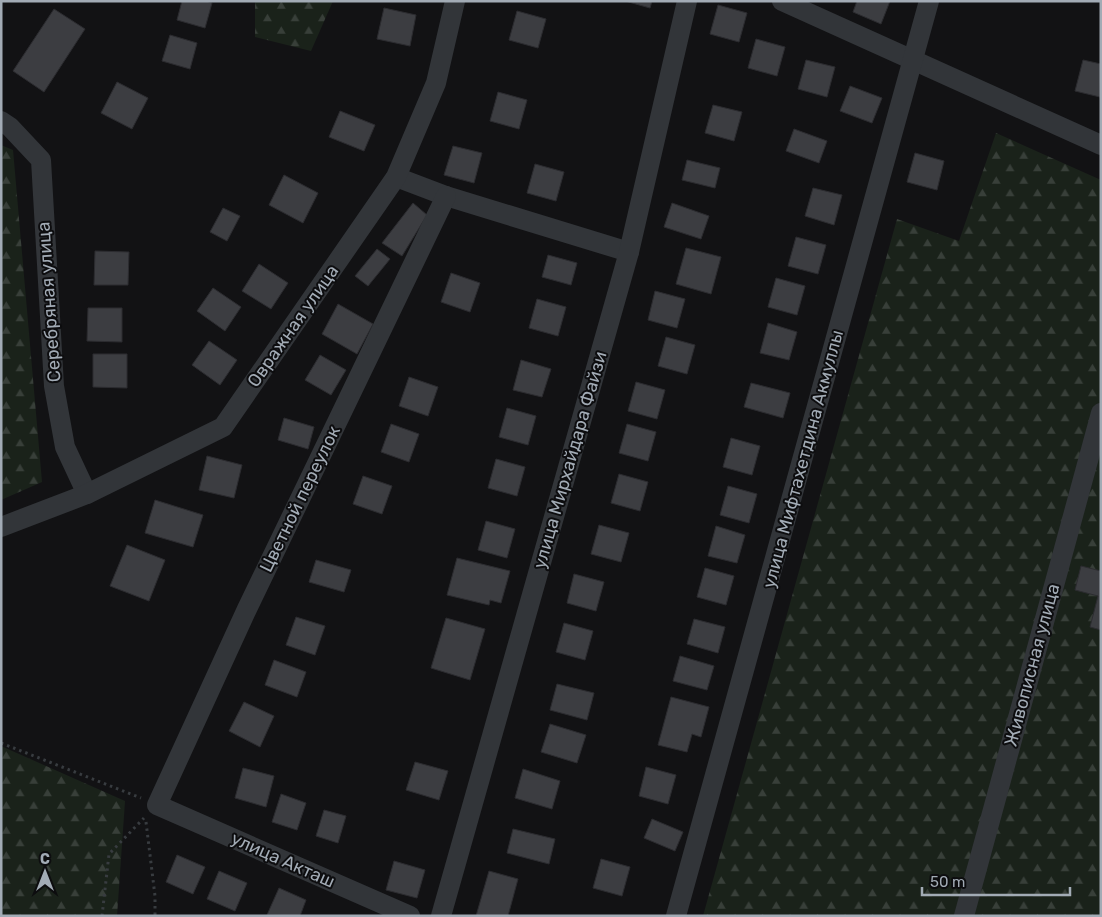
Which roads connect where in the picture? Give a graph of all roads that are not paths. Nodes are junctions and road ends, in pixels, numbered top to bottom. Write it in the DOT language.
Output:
graph roads {
  1 [pos="455,1"];
  2 [pos="687,1"];
  3 [pos="782,1"];
  4 [pos="929,1"];
  5 [pos="913,60"];
  6 [pos="1,121"];
  7 [pos="1101,145"];
  8 [pos="396,177"];
  9 [pos="446,196"];
  10 [pos="629,252"];
  11 [pos="1101,413"];
  12 [pos="87,494"];
  13 [pos="1,527"];
  14 [pos="157,805"];
  15 [pos="410,916"];
  16 [pos="441,916"];
  17 [pos="676,916"];
  18 [pos="964,916"];
  1 -- 8 [label="street, Овражная улица"];
  2 -- 10 [label="street, улица Мирхайдара Файзи"];
  3 -- 5 [label="street"];
  4 -- 5 [label="street, улица Мифтахетдина Акмуллы"];
  5 -- 7 [label="street"];
  5 -- 17 [label="street, улица Мифтахетдина Акмуллы"];
  6 -- 12 [label="street, Серебряная улица"];
  8 -- 9 [label="street"];
  8 -- 12 [label="street, Овражная улица"];
  9 -- 10 [label="street"];
  9 -- 14 [label="street, Цветной переулок"];
  10 -- 16 [label="street, улица Мирхайдара Файзи"];
  11 -- 18 [label="street, Живописная улица"];
  12 -- 13 [label="street, Овражная улица"];
  14 -- 15 [label="street, улица Акташ"];
}
